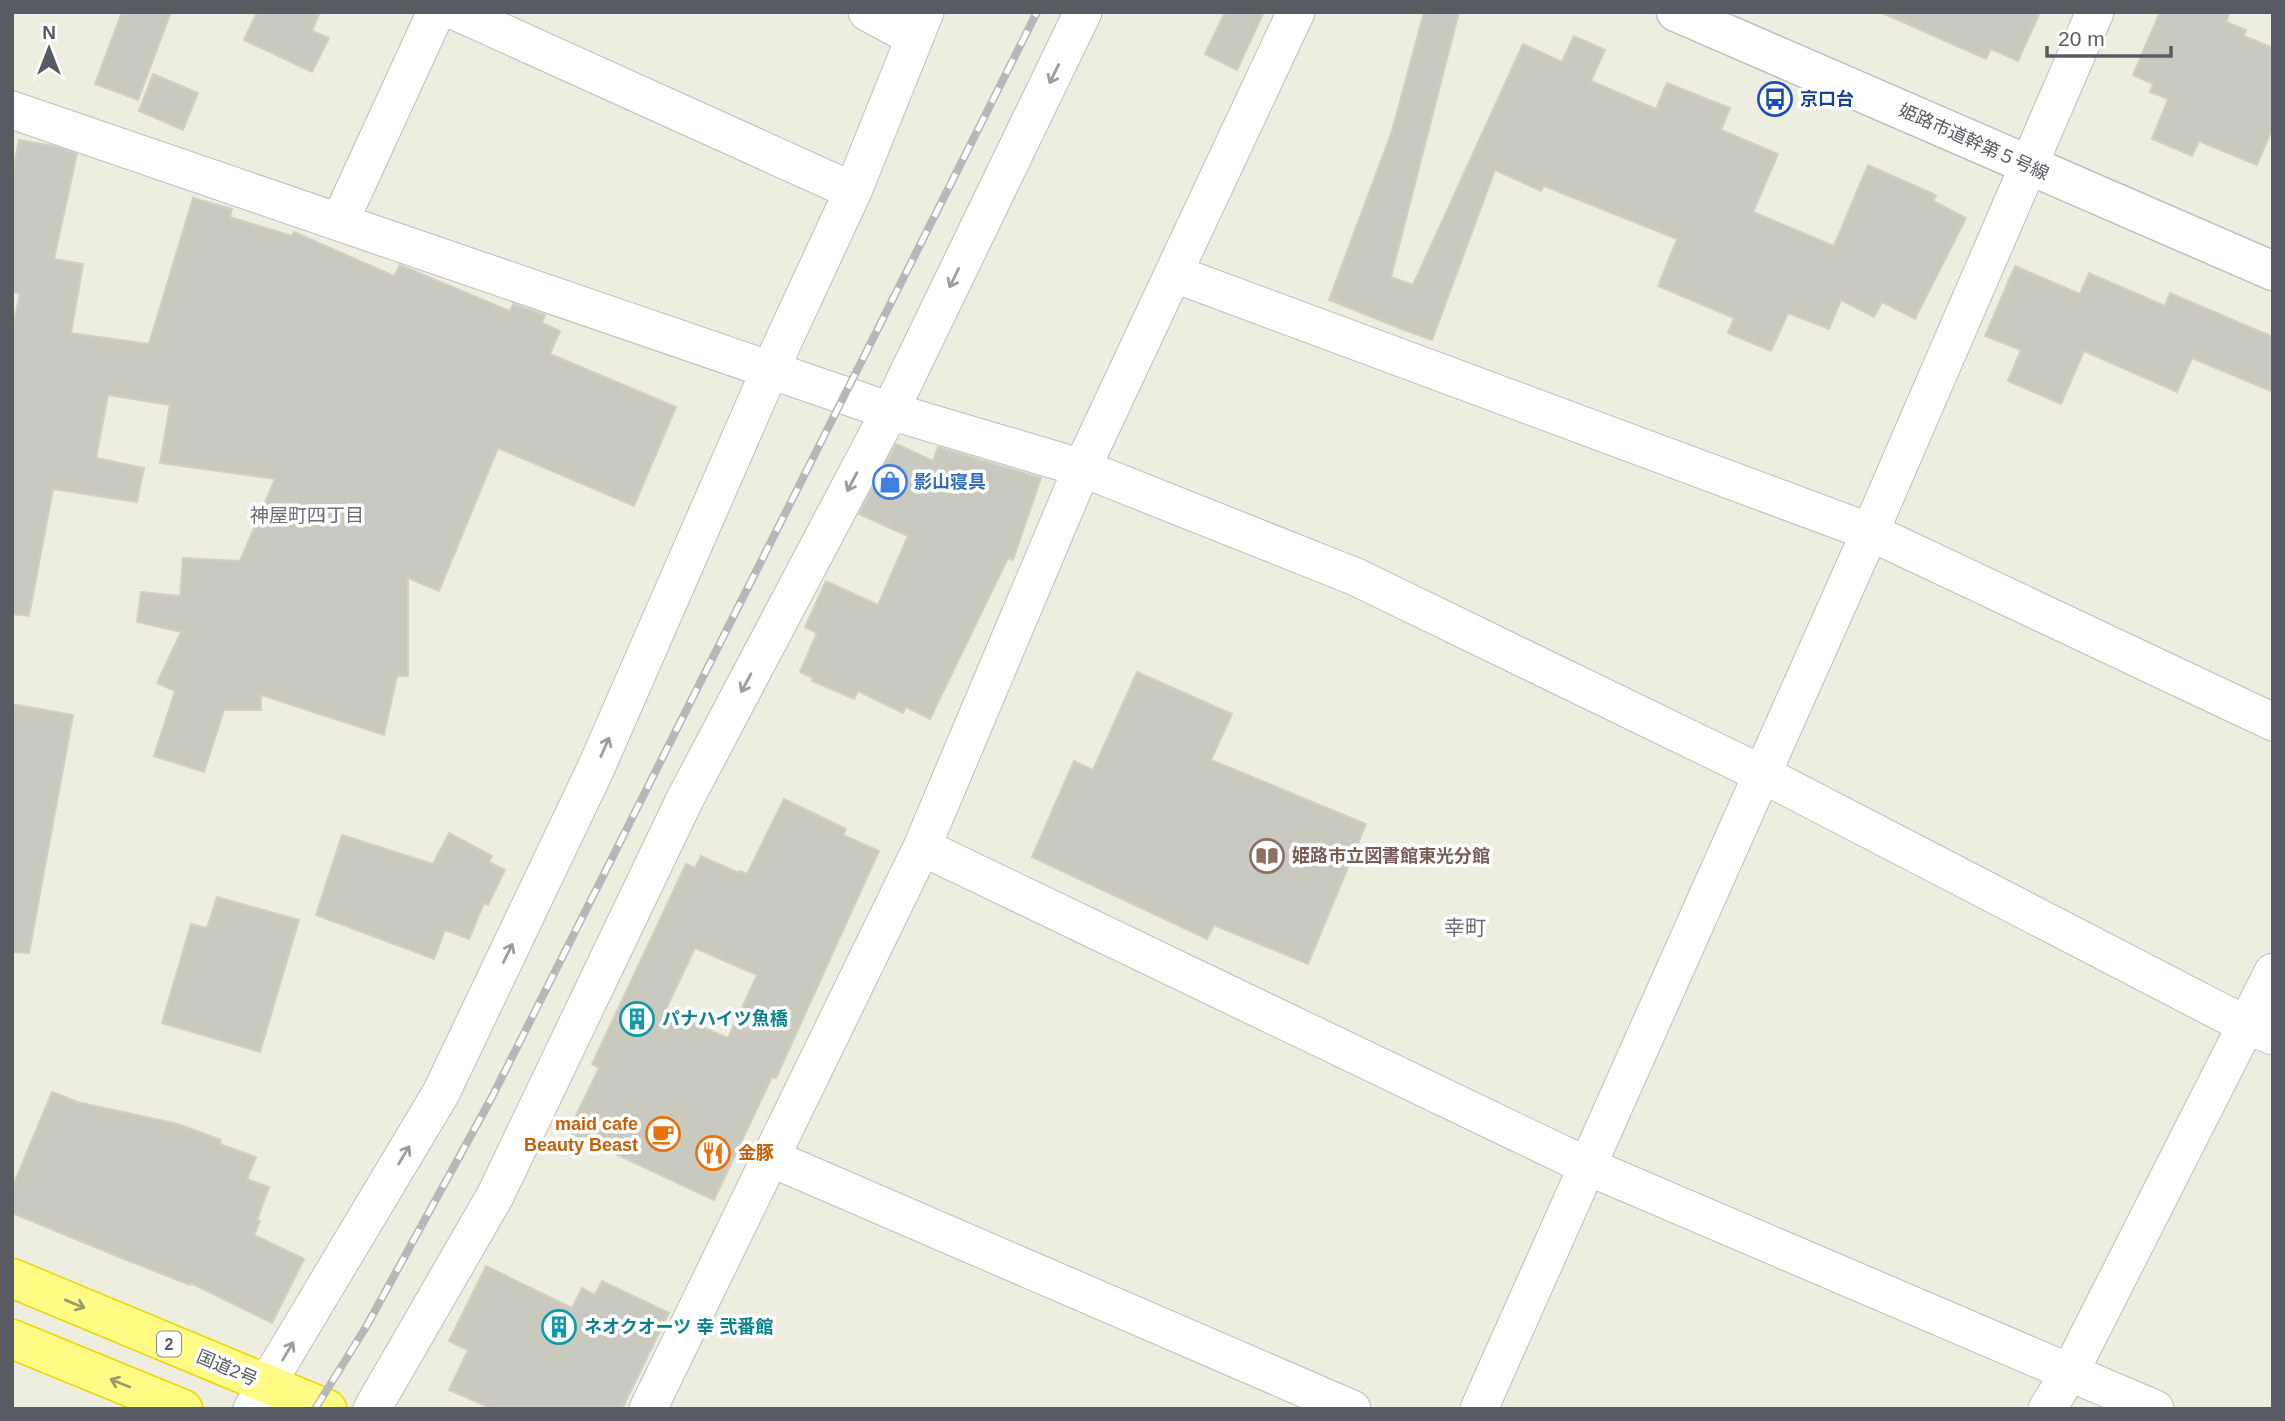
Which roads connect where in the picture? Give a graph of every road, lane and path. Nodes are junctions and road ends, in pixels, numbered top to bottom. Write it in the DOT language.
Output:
graph roads {
  1 [pos="436,12"];
  2 [pos="457,12"];
  3 [pos="867,12"];
  4 [pos="1083,12"];
  5 [pos="1296,12"];
  6 [pos="1676,12"];
  7 [pos="2095,12"];
  8 [pos="919,25"];
  9 [pos="12,110"];
  10 [pos="2029,167"];
  11 [pos="853,191"];
  12 [pos="340,220"];
  13 [pos="2273,271"];
  14 [pos="1175,274"];
  15 [pos="770,370"];
  16 [pos="890,411"];
  17 [pos="1082,468"];
  18 [pos="1870,531"];
  19 [pos="2273,722"];
  20 [pos="1762,774"];
  21 [pos="922,847"];
  22 [pos="2273,972"];
  23 [pos="2259,1030"];
  24 [pos="771,1158"];
  25 [pos="1589,1167"];
  26 [pos="12,1278"];
  27 [pos="12,1339"];
  28 [pos="2070,1372"];
  29 [pos="260,1397"];
  30 [pos="183,1409"];
  31 [pos="327,1409"];
  32 [pos="372,1409"];
  33 [pos="648,1409"];
  34 [pos="1352,1409"];
  35 [pos="1479,1409"];
  36 [pos="2047,1409"];
  37 [pos="2155,1409"];
  1 -- 12 [label="street"];
  2 -- 11 [label="street"];
  3 -- 8 [label="street"];
  4 -- 16 [label="street, one-way"];
  5 -- 14 [label="street"];
  6 -- 10 [label="street, 姫路市道幹第５号線"];
  7 -- 10 [label="street"];
  8 -- 11 [label="street"];
  9 -- 12 [label="street"];
  10 -- 13 [label="street, 姫路市道幹第５号線"];
  10 -- 18 [label="street"];
  11 -- 15 [label="street"];
  12 -- 15 [label="street"];
  14 -- 17 [label="street"];
  14 -- 18 [label="street"];
  15 -- 16 [label="street"];
  29 -- 15 [label="street, one-way"];
  16 -- 17 [label="street"];
  16 -- 32 [label="street, one-way"];
  17 -- 20 [label="street"];
  17 -- 21 [label="street"];
  18 -- 19 [label="street"];
  18 -- 20 [label="street"];
  20 -- 23 [label="street"];
  20 -- 25 [label="street"];
  21 -- 24 [label="street"];
  21 -- 25 [label="street"];
  22 -- 23 [label="street"];
  23 -- 28 [label="street"];
  24 -- 33 [label="street"];
  24 -- 34 [label="street"];
  25 -- 28 [label="street"];
  25 -- 35 [label="street"];
  26 -- 29 [label="highway, 国道2号 / 2, one-way"];
  30 -- 27 [label="highway, one-way"];
  28 -- 36 [label="street"];
  28 -- 37 [label="street"];
  29 -- 31 [label="highway, 国道2号 / 2"];
}
